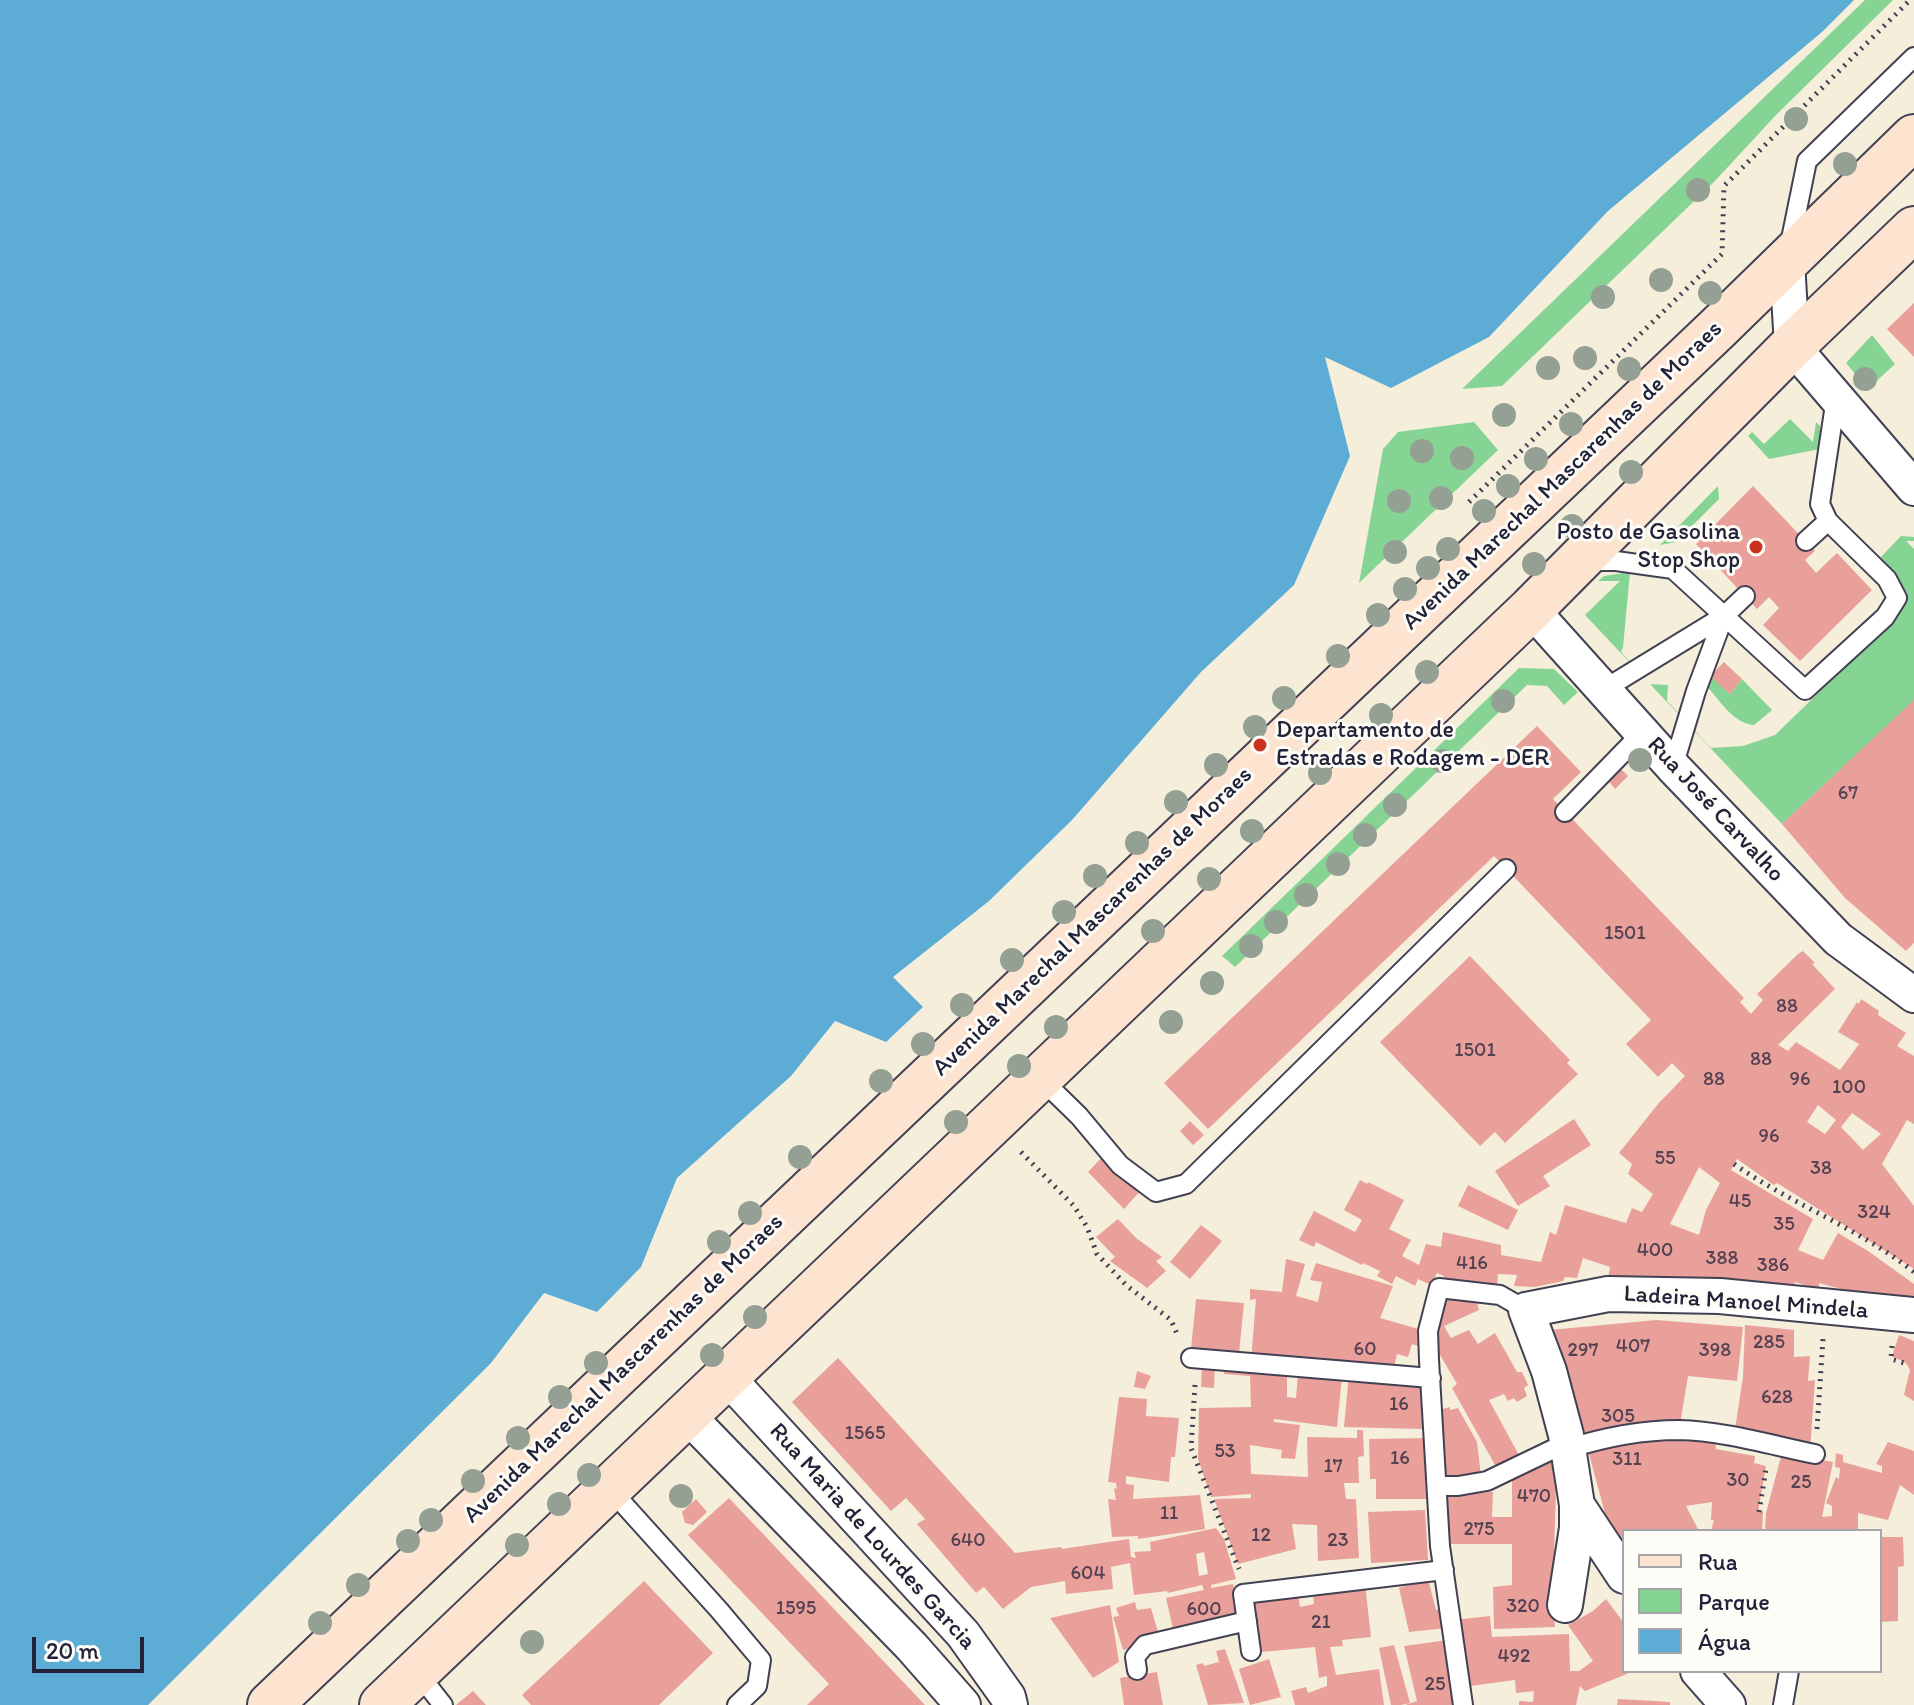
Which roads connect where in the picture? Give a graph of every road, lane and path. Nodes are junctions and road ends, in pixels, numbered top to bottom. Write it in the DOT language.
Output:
graph roads {
  1 [pos="1910,0"];
  2 [pos="1914,57"];
  3 [pos="1914,137"];
  4 [pos="1914,229"];
  5 [pos="1787,262"];
  6 [pos="1792,346"];
  7 [pos="1836,398"];
  8 [pos="1914,488"];
  9 [pos="1469,502"];
  10 [pos="1828,521"];
  11 [pos="1806,541"];
  12 [pos="1579,561"];
  13 [pos="1745,596"];
  14 [pos="1531,609"];
  15 [pos="1724,616"];
  16 [pos="1603,690"];
  17 [pos="1642,733"];
  18 [pos="1673,767"];
  19 [pos="1565,812"];
  20 [pos="1506,869"];
  21 [pos="1914,995"];
  22 [pos="1039,1077"];
  23 [pos="991,1123"];
  24 [pos="1734,1164"];
  25 [pos="1914,1272"];
  26 [pos="1825,1306"];
  27 [pos="1526,1310"];
  28 [pos="1914,1315"];
  29 [pos="1191,1358"];
  30 [pos="726,1376"];
  31 [pos="1431,1378"];
  32 [pos="686,1414"];
  33 [pos="1772,1445"];
  34 [pos="1567,1446"];
  35 [pos="1815,1454"];
  36 [pos="1437,1486"];
  37 [pos="609,1488"];
  38 [pos="1577,1505"];
  39 [pos="1759,1512"];
  40 [pos="1444,1570"];
  41 [pos="1622,1573"];
  42 [pos="1243,1594"];
  43 [pos="1565,1605"];
  44 [pos="1247,1621"];
  45 [pos="1251,1651"];
  46 [pos="1137,1670"];
  47 [pos="1700,1673"];
  48 [pos="1789,1673"];
  49 [pos="430,1688"];
  50 [pos="270,1705"];
  51 [pos="382,1705"];
  52 [pos="737,1705"];
  53 [pos="963,1705"];
  54 [pos="1010,1705"];
  55 [pos="1463,1705"];
  56 [pos="1728,1705"];
  57 [pos="1783,1705"];
  1 -- 9 [label="path"];
  2 -- 5 [label="lane"];
  3 -- 5 [label="main road, Avenida Marechal Mascarenhas de Moraes"];
  4 -- 6 [label="main road"];
  5 -- 6 [label="street"];
  5 -- 50 [label="main road, Avenida Marechal Mascarenhas de Moraes"];
  6 -- 7 [label="street"];
  6 -- 12 [label="main road"];
  7 -- 8 [label="street"];
  7 -- 10 [label="lane"];
  10 -- 11 [label="lane"];
  10 -- 15 [label="lane"];
  12 -- 14 [label="main road"];
  12 -- 15 [label="lane"];
  13 -- 15 [label="lane"];
  14 -- 16 [label="street, Rua José Carvalho"];
  14 -- 22 [label="main road"];
  15 -- 16 [label="lane"];
  15 -- 18 [label="lane"];
  16 -- 17 [label="street, Rua José Carvalho"];
  17 -- 18 [label="street, Rua José Carvalho"];
  17 -- 19 [label="lane"];
  18 -- 21 [label="street, Rua José Carvalho"];
  20 -- 22 [label="lane"];
  22 -- 23 [label="main road"];
  23 -- 29 [label="path"];
  23 -- 30 [label="main road"];
  24 -- 25 [label="path"];
  26 -- 27 [label="street, Ladeira Manoel Mindela"];
  26 -- 28 [label="street, Ladeira Manoel Mindela"];
  26 -- 35 [label="path"];
  27 -- 31 [label="lane"];
  27 -- 34 [label="street"];
  29 -- 31 [label="lane"];
  29 -- 42 [label="path"];
  30 -- 32 [label="main road"];
  30 -- 54 [label="street, Rua Maria de Lourdes Garcia"];
  31 -- 36 [label="lane"];
  32 -- 37 [label="main road"];
  32 -- 53 [label="street, Rua Maria de Lourdes Garcia"];
  33 -- 34 [label="lane"];
  33 -- 35 [label="lane"];
  33 -- 39 [label="path"];
  34 -- 36 [label="lane"];
  34 -- 38 [label="street"];
  36 -- 40 [label="lane"];
  37 -- 49 [label="main road"];
  37 -- 52 [label="lane"];
  38 -- 41 [label="street"];
  38 -- 43 [label="street"];
  40 -- 42 [label="lane"];
  40 -- 55 [label="lane"];
  42 -- 44 [label="lane"];
  44 -- 45 [label="lane"];
  44 -- 46 [label="lane"];
  47 -- 56 [label="street"];
  48 -- 57 [label="lane"];
  49 -- 51 [label="main road"];
}
